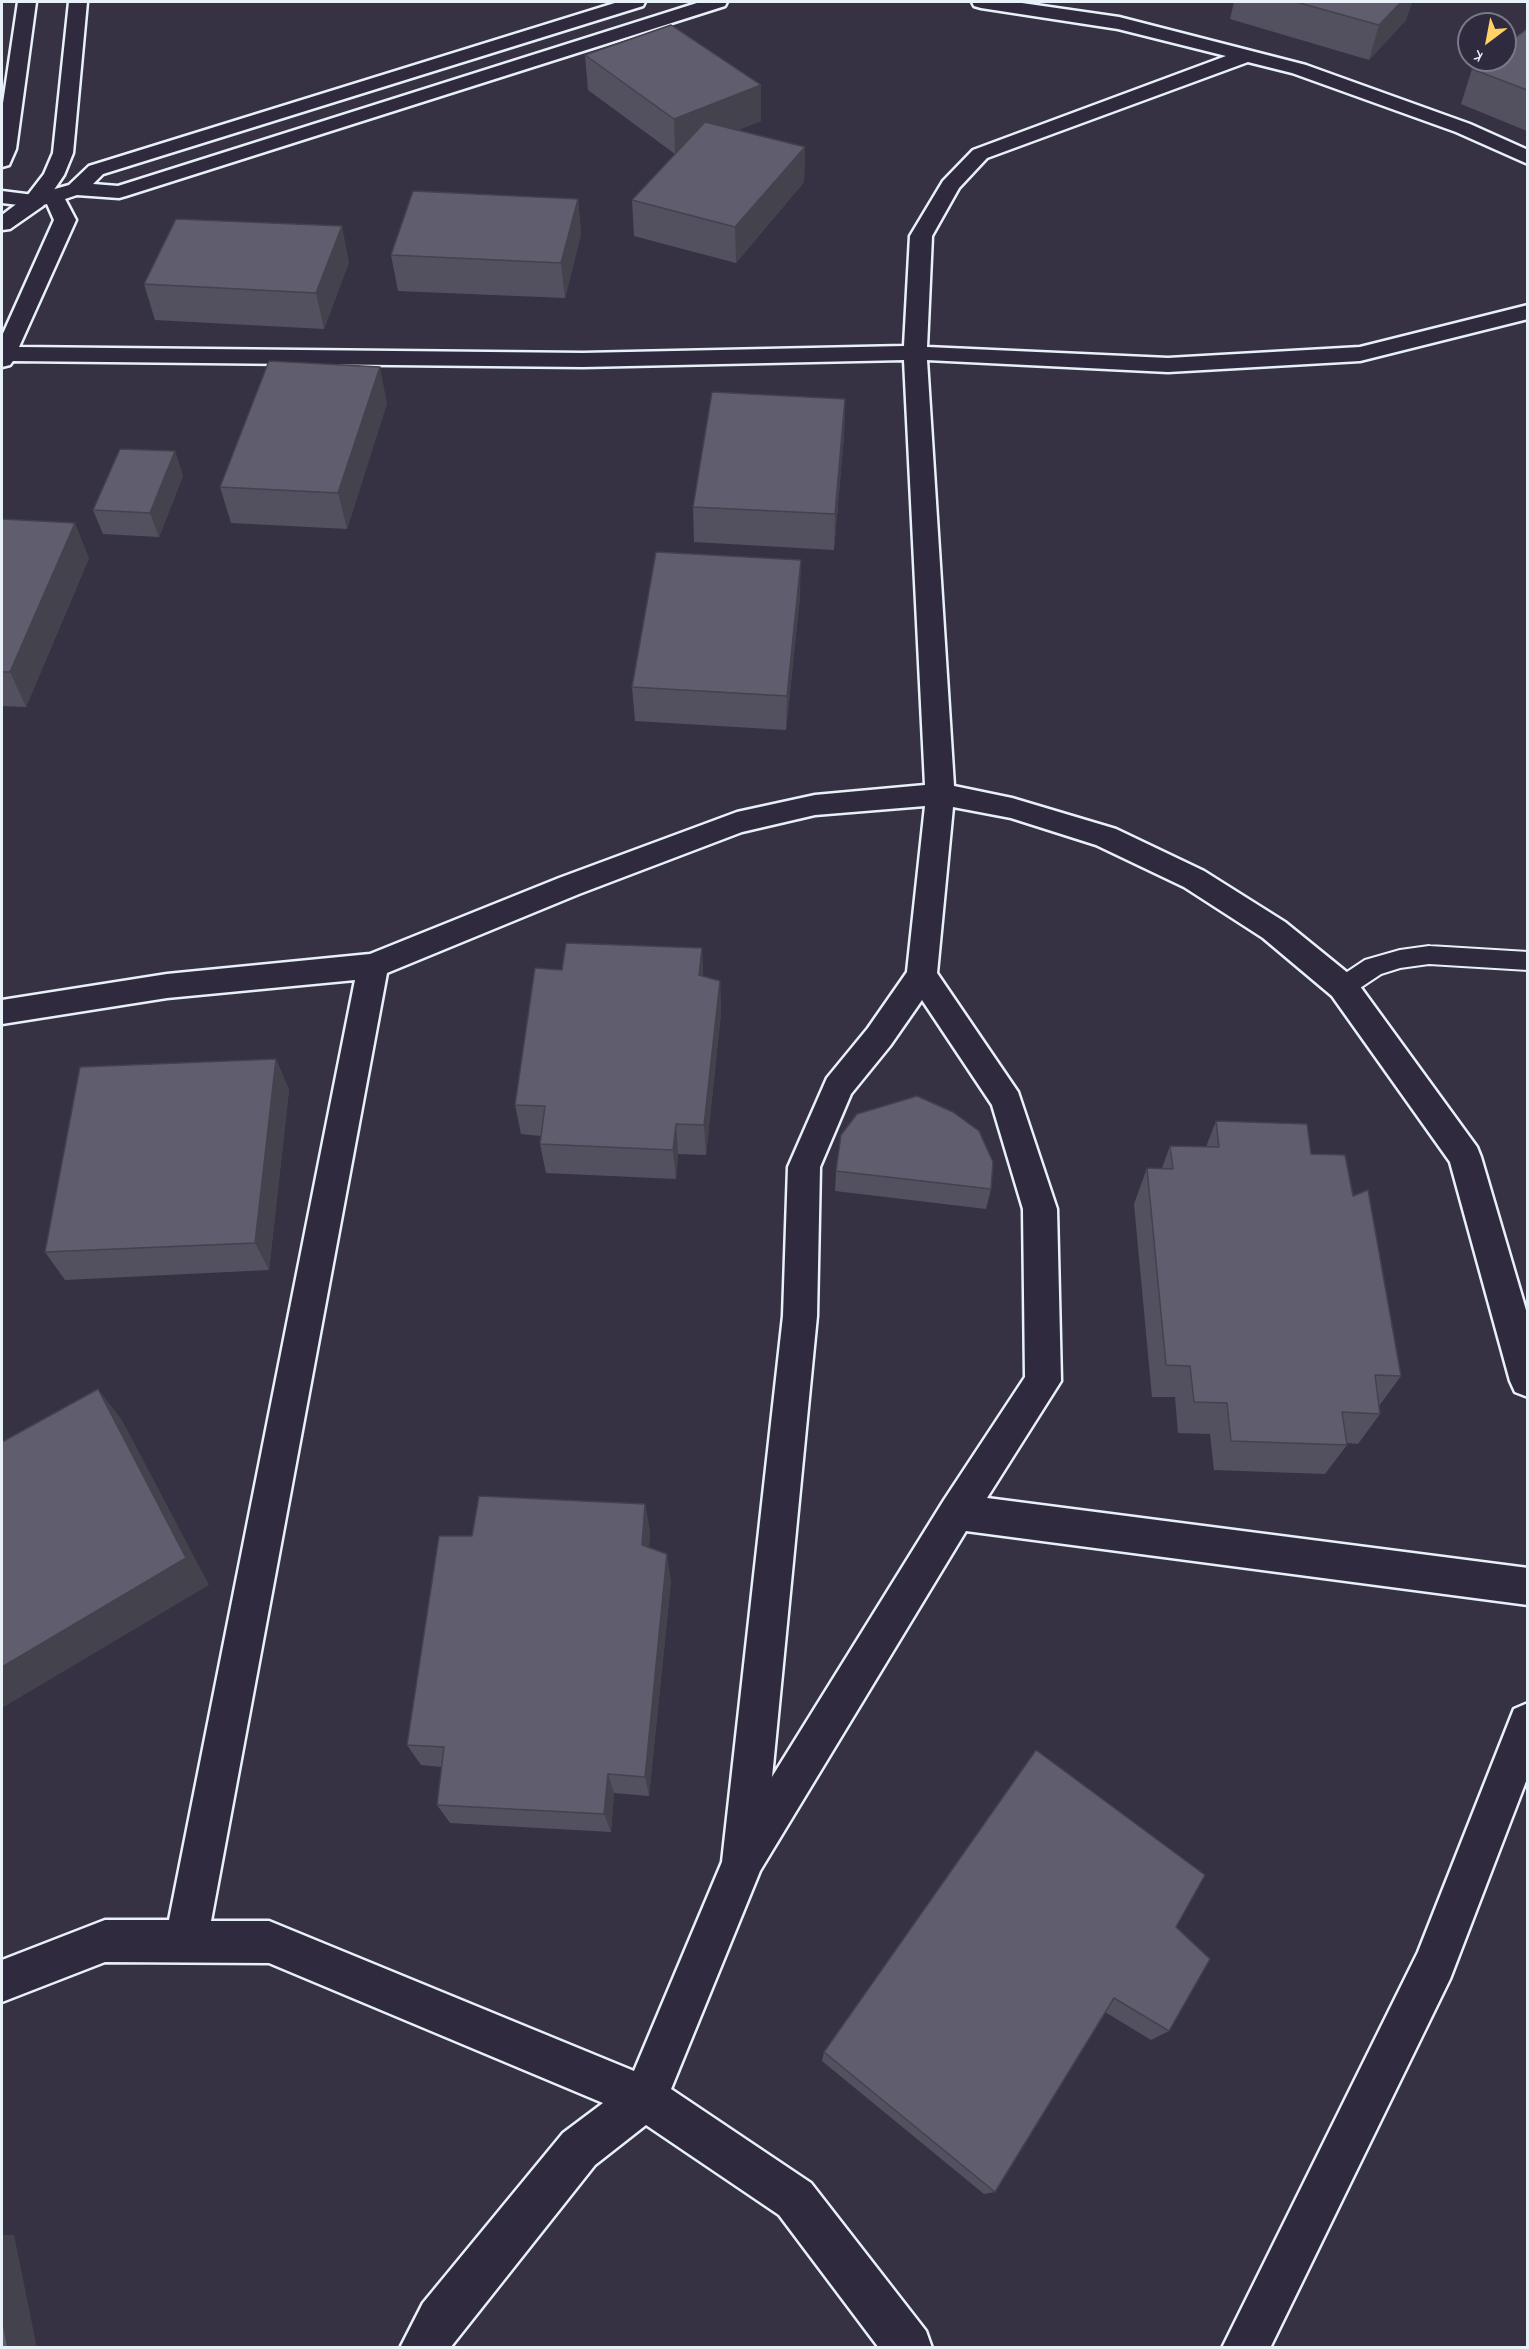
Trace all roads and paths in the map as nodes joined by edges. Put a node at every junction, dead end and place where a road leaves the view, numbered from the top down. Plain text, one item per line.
1 (27, 2) edge
2 (78, 2) edge
3 (636, 2) edge
4 (718, 2) edge
5 (981, 2) edge
6 (1245, 56) junction
7 (1527, 158) edge
8 (2, 161) edge
9 (76, 189) junction
10 (2, 197) edge
11 (44, 198) junction
12 (2, 224) edge
13 (1527, 312) edge
14 (915, 353) junction
15 (3, 357) edge
16 (940, 794) junction
17 (1527, 961) edge
18 (373, 966) junction
19 (922, 975) junction
20 (1343, 987) junction
21 (2, 1012) edge
22 (1527, 1381) edge
23 (957, 1512) junction
24 (1527, 1587) edge
25 (1527, 1723) edge
26 (743, 1862) junction
27 (186, 1941) junction
28 (2, 1981) edge
29 (645, 2098) junction
30 (423, 2348) edge
31 (909, 2348) edge
32 (1245, 2348) edge

1 - 8 street
2 - 11 street
3 - 9 street
4 - 9 street
5 - 6 street
6 - 7 street
6 - 14 street
9 - 11 street
10 - 11 street
11 - 12 street
11 - 15 street
13 - 14 street
14 - 15 street
14 - 16 street
16 - 18 street
16 - 19 street
16 - 20 street
17 - 20 lane
18 - 21 street
18 - 27 street
19 - 23 street
19 - 26 street
20 - 22 street
23 - 24 street
23 - 26 street
25 - 32 street
26 - 29 street
27 - 28 street
27 - 29 street
29 - 30 street
29 - 31 street

